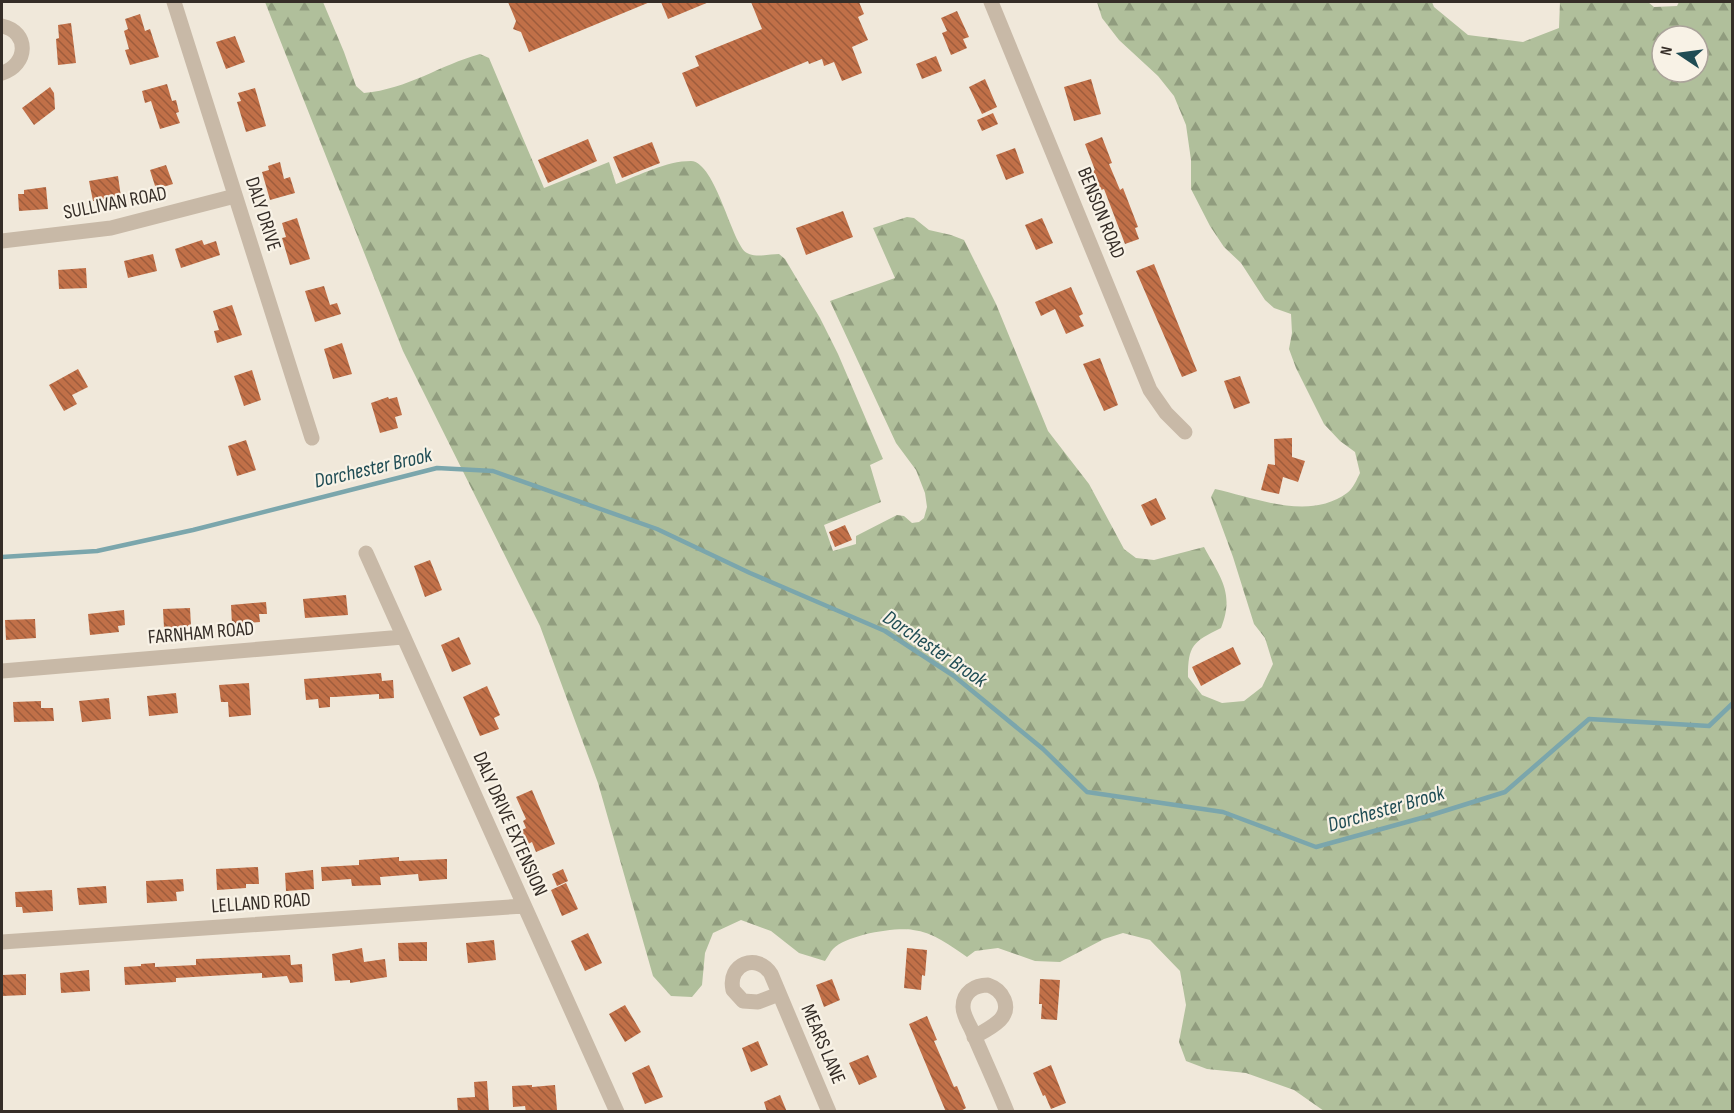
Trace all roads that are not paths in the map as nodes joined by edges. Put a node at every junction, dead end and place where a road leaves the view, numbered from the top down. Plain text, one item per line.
1 (174, 2) edge
2 (991, 2) edge
3 (2, 26) edge
4 (2, 73) edge
5 (235, 196) junction
6 (2, 241) edge
7 (1185, 432) dead end
8 (312, 438) dead end
9 (366, 553) dead end
10 (403, 637) junction
11 (2, 671) edge
12 (524, 906) junction
13 (2, 942) edge
14 (779, 994) dead end
15 (974, 1037) dead end
16 (617, 1112) edge
17 (829, 1112) edge
18 (1007, 1112) edge

1 - 5 street, DALY DRIVE
2 - 7 street, BENSON ROAD
3 - 4 street
5 - 6 street, SULLIVAN ROAD
5 - 8 street, DALY DRIVE
9 - 10 street, DALY DRIVE EXTENSION
10 - 11 street, FARNHAM ROAD
10 - 12 street, DALY DRIVE EXTENSION
12 - 13 street, LELLAND ROAD
12 - 16 street, DALY DRIVE EXTENSION
14 - 17 street, MEARS LANE
15 - 18 street

